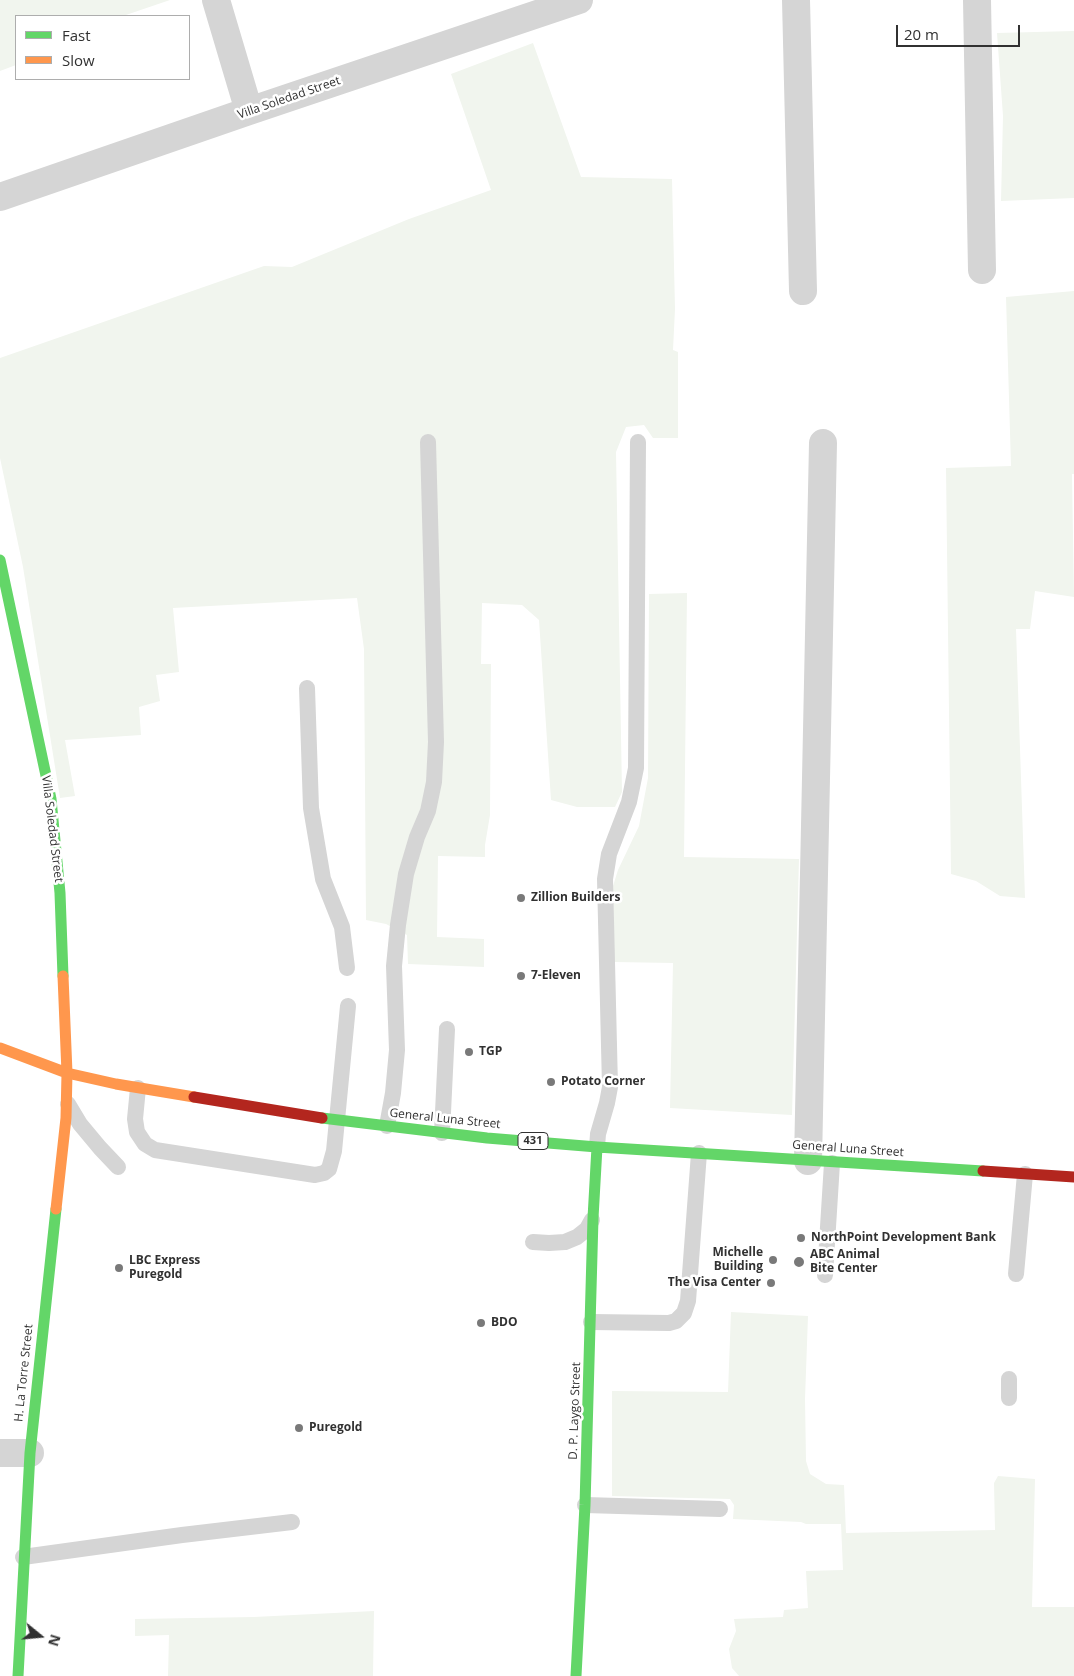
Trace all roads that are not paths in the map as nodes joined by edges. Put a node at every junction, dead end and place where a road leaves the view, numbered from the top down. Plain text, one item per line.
1 (216, 0) edge
2 (579, 0) edge
3 (796, 0) edge
4 (977, 0) edge
5 (249, 111) junction
6 (0, 197) edge
7 (982, 270) dead end
8 (803, 291) dead end
9 (428, 442) dead end
10 (638, 442) dead end
11 (824, 443) dead end
12 (0, 560) edge
13 (306, 688) dead end
14 (346, 968) dead end
15 (348, 1006) dead end
16 (448, 1030) dead end
17 (0, 1048) edge
18 (68, 1073) junction
19 (138, 1088) junction
20 (67, 1102) junction
21 (337, 1120) junction
22 (387, 1126) junction
23 (442, 1133) junction
24 (597, 1147) junction
25 (699, 1153) junction
26 (820, 1162) junction
27 (118, 1167) dead end
28 (1025, 1174) junction
29 (1074, 1177) edge
30 (593, 1218) junction
31 (533, 1242) dead end
32 (1016, 1274) dead end
33 (825, 1275) dead end
34 (591, 1322) junction
35 (1009, 1379) dead end
36 (1009, 1398) dead end
37 (0, 1453) edge
38 (30, 1453) junction
39 (585, 1505) junction
40 (720, 1509) dead end
41 (292, 1522) dead end
42 (24, 1557) junction
43 (18, 1676) edge
44 (576, 1676) edge

1 - 5 street
2 - 5 street, Villa Soledad Street
3 - 8 street
4 - 7 street
5 - 6 street, Villa Soledad Street
9 - 22 lane
10 - 24 lane
11 - 26 street
12 - 18 main road, Villa Soledad Street
13 - 14 lane
15 - 21 lane
16 - 23 lane
17 - 18 main road, General Luna Street / 431
18 - 19 main road, General Luna Street / 431
18 - 20 main road, H. La Torre Street
19 - 21 main road, General Luna Street / 431
19 - 21 lane
20 - 27 lane
20 - 38 main road, H. La Torre Street
21 - 22 main road, General Luna Street / 431
22 - 23 main road, General Luna Street / 431
23 - 24 main road, General Luna Street / 431
24 - 25 main road, General Luna Street / 431
24 - 30 main road, D. P. Laygo Street
25 - 26 main road, General Luna Street / 431
25 - 34 lane
26 - 28 main road, General Luna Street / 431
26 - 33 lane
28 - 29 main road, General Luna Street / 431
28 - 32 lane
30 - 31 lane
30 - 34 main road, D. P. Laygo Street
34 - 39 main road, D. P. Laygo Street
35 - 36 lane
37 - 38 street
38 - 42 main road, H. La Torre Street
39 - 40 lane
39 - 44 main road, D. P. Laygo Street
41 - 42 lane
42 - 43 main road, H. La Torre Street

